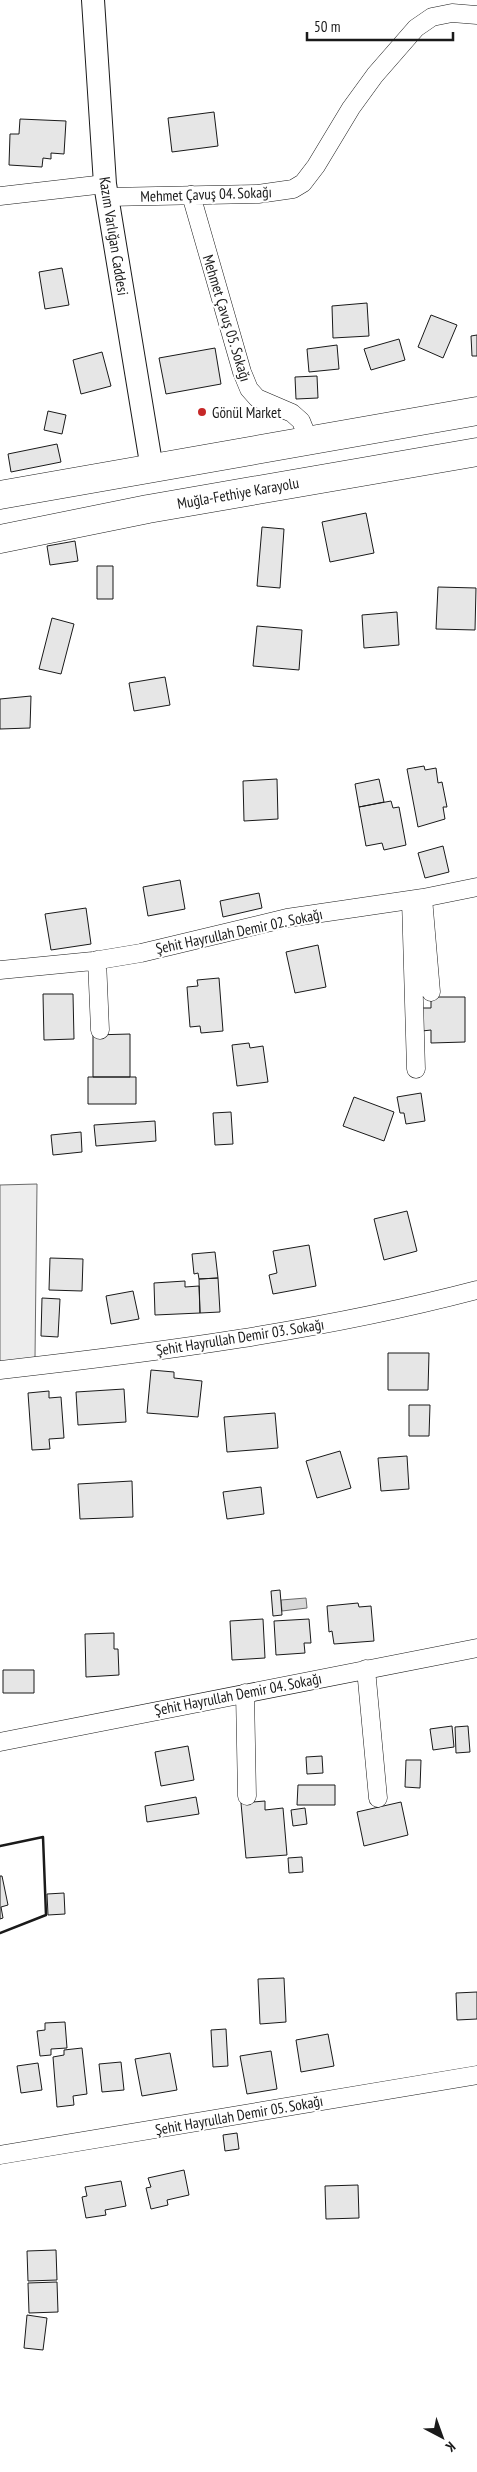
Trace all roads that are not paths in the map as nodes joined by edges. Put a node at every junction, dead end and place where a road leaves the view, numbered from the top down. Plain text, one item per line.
1 (92, 0) edge
2 (477, 15) edge
3 (106, 191) junction
4 (191, 195) junction
5 (0, 196) edge
6 (477, 411) edge
7 (308, 441) junction
8 (477, 452) edge
9 (152, 469) junction
10 (0, 495) edge
11 (0, 539) edge
12 (477, 887) edge
13 (417, 899) junction
14 (97, 960) junction
15 (0, 970) edge
16 (431, 992) dead end
17 (100, 1030) dead end
18 (416, 1069) dead end
19 (477, 1290) edge
20 (0, 1370) edge
21 (477, 1648) edge
22 (366, 1669) junction
23 (245, 1693) junction
24 (0, 1742) edge
25 (247, 1796) dead end
26 (378, 1798) dead end
27 (477, 2075) edge
28 (0, 2155) edge

1 - 3 street, Kazım Varlığan Caddesi
2 - 4 street, Mehmet Çavuş 04. Sokağı
3 - 4 street, Mehmet Çavuş 04. Sokağı
3 - 5 street, Mehmet Çavuş 04. Sokağı
3 - 9 street, Kazım Varlığan Caddesi
4 - 7 street, Mehmet Çavuş 05. Sokağı
6 - 7 highway
7 - 9 highway
8 - 11 highway, Muğla-Fethiye Karayolu
9 - 10 highway
12 - 13 street, Şehit Hayrullah Demir 02. Sokağı
13 - 14 street, Şehit Hayrullah Demir 02. Sokağı
13 - 16 street
13 - 18 street
14 - 15 street, Şehit Hayrullah Demir 02. Sokağı
14 - 17 street
19 - 20 street, Şehit Hayrullah Demir 03. Sokağı
21 - 22 street, Şehit Hayrullah Demir 04. Sokağı
22 - 23 street, Şehit Hayrullah Demir 04. Sokağı
22 - 26 street
23 - 24 street, Şehit Hayrullah Demir 04. Sokağı
23 - 25 street
27 - 28 street, Şehit Hayrullah Demir 05. Sokağı

